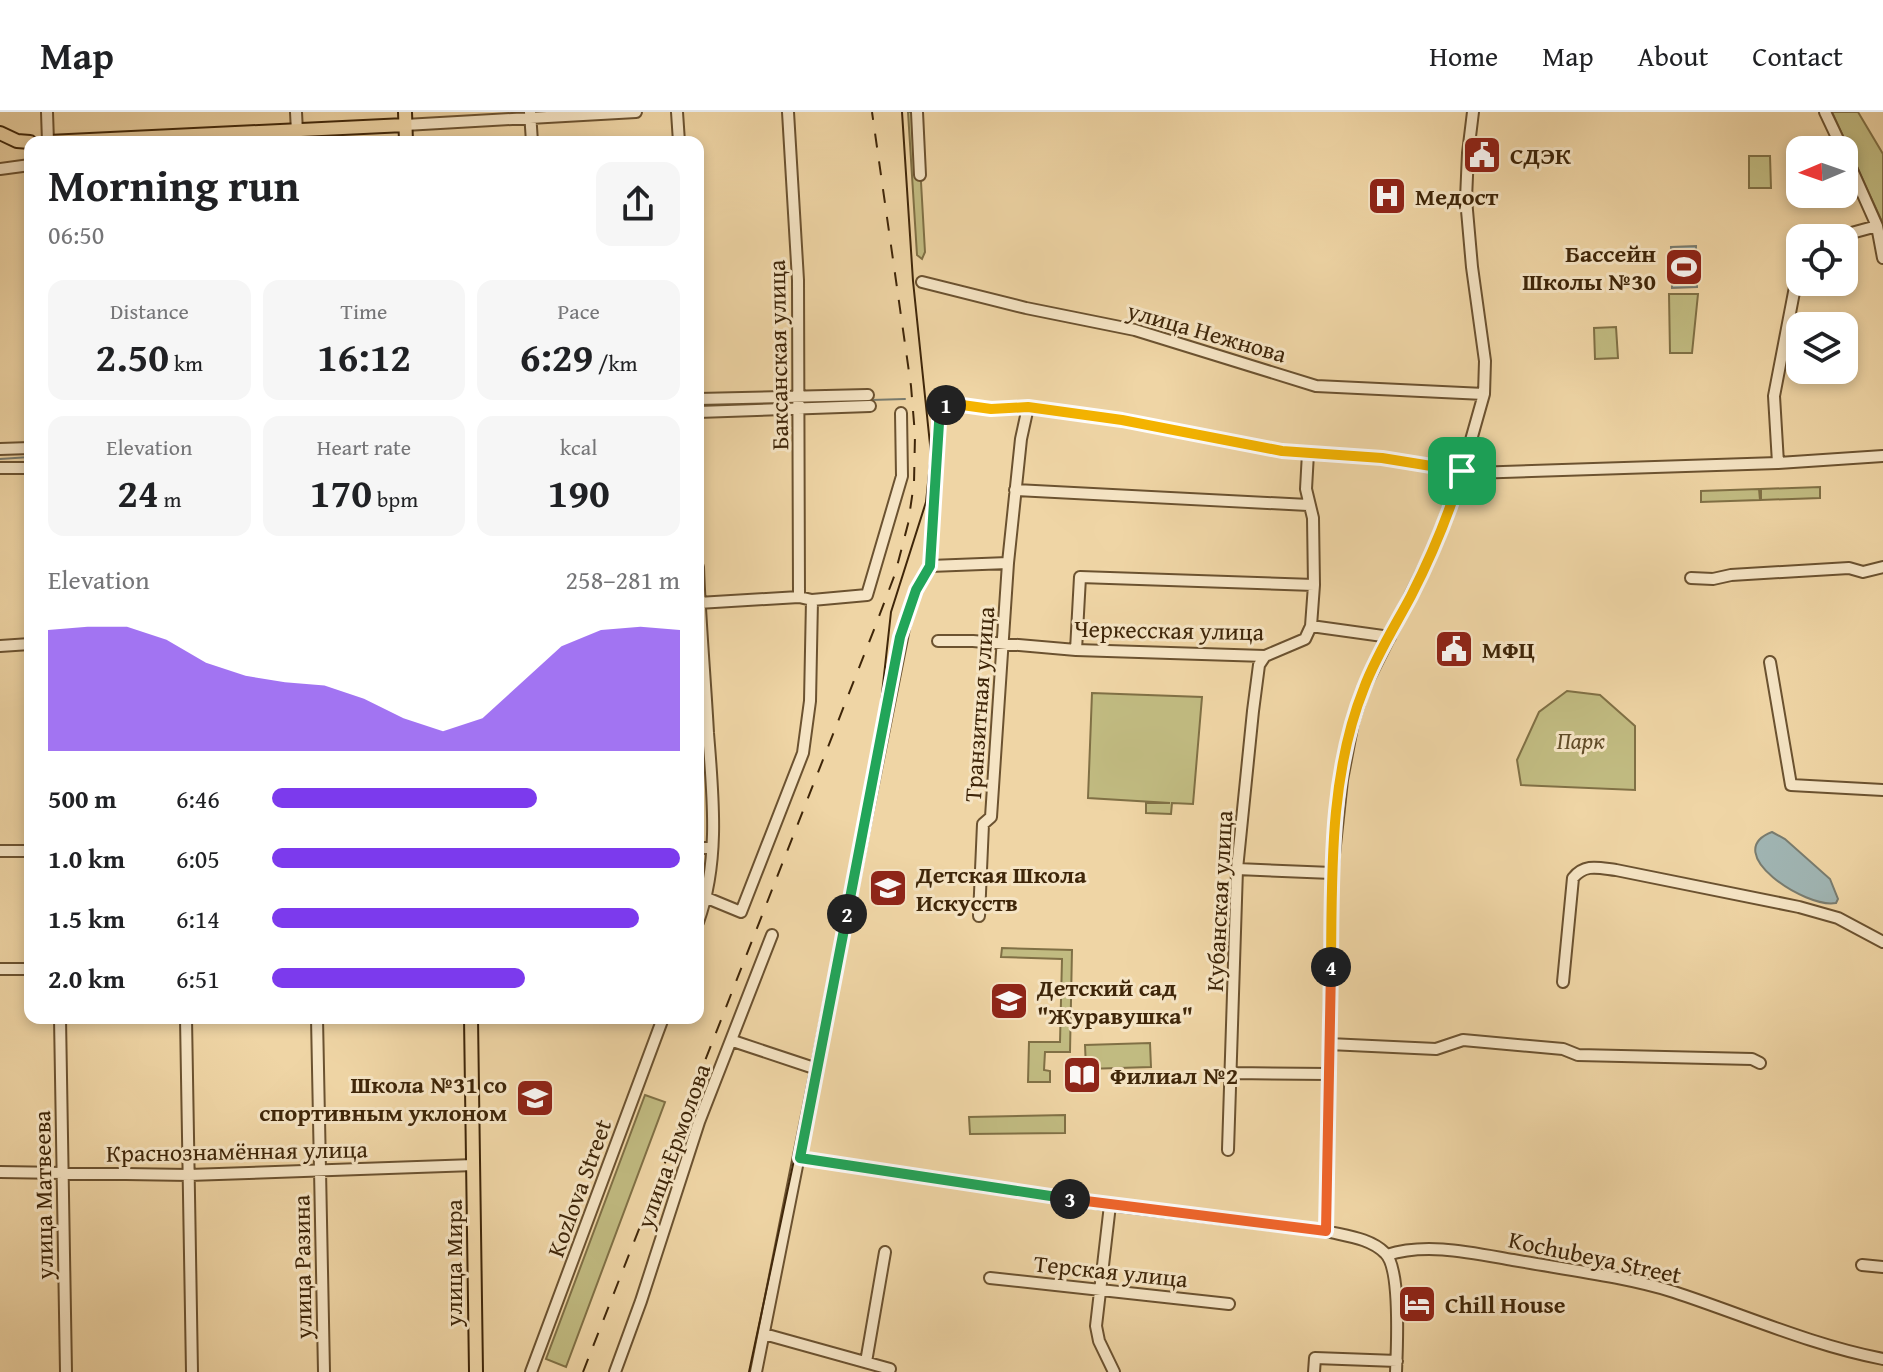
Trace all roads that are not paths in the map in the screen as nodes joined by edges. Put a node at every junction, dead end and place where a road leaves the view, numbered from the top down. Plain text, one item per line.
1 (47, 112) edge
2 (296, 112) edge
3 (636, 112) edge
4 (677, 112) edge
5 (788, 112) edge
6 (917, 112) edge
7 (1473, 112) edge
8 (1825, 112) edge
9 (530, 114) edge
10 (405, 119) edge
11 (0, 133) edge
12 (293, 135) edge
13 (48, 136) edge
14 (269, 136) edge
15 (532, 136) edge
16 (679, 136) edge
17 (1837, 136) edge
18 (24, 142) edge
19 (24, 166) edge
20 (0, 169) edge
21 (920, 175) dead end
22 (1858, 183) edge
23 (1877, 226) junction
24 (1858, 231) edge
25 (1883, 258) edge
26 (922, 282) dead end
27 (1793, 296) edge
28 (1484, 394) junction
29 (704, 399) edge
30 (869, 401) dead end
31 (800, 402) junction
32 (1028, 407) junction
33 (704, 411) edge
34 (901, 413) dead end
35 (24, 448) edge
36 (0, 449) edge
37 (1308, 453) junction
38 (1883, 456) edge
39 (1778, 463) junction
40 (0, 468) edge
41 (24, 468) edge
42 (1462, 471) junction
43 (1015, 490) junction
44 (1308, 505) junction
45 (1008, 563) junction
46 (930, 566) junction
47 (1883, 567) edge
48 (1691, 578) dead end
49 (1314, 585) junction
50 (799, 597) junction
51 (812, 600) junction
52 (704, 603) edge
53 (1311, 626) junction
54 (1390, 637) junction
55 (938, 641) dead end
56 (24, 644) edge
57 (1002, 644) junction
58 (0, 646) edge
59 (1076, 650) junction
60 (1265, 656) junction
61 (1770, 662) dead end
62 (704, 673) edge
63 (1883, 790) edge
64 (704, 848) edge
65 (712, 848) junction
66 (0, 851) edge
67 (24, 851) edge
68 (1237, 869) junction
69 (1332, 873) junction
70 (707, 898) junction
71 (704, 906) edge
72 (979, 916) dead end
73 (772, 935) dead end
74 (1883, 942) edge
75 (0, 969) edge
76 (24, 969) edge
77 (1563, 982) dead end
78 (60, 1024) edge
79 (186, 1024) edge
80 (317, 1024) edge
81 (471, 1024) edge
82 (661, 1024) edge
83 (733, 1041) junction
84 (1329, 1044) junction
85 (1760, 1063) dead end
86 (817, 1069) junction
87 (1232, 1073) junction
88 (1329, 1074) junction
89 (1228, 1150) dead end
90 (800, 1158) junction
91 (474, 1165) junction
92 (319, 1169) junction
93 (0, 1172) edge
94 (63, 1174) junction
95 (189, 1175) junction
96 (1110, 1205) junction
97 (1326, 1231) junction
98 (885, 1252) dead end
99 (1387, 1255) junction
100 (1862, 1265) dead end
101 (1883, 1267) edge
102 (990, 1278) dead end
103 (1100, 1290) junction
104 (1229, 1304) dead end
105 (764, 1334) junction
106 (475, 1340) junction
107 (1883, 1359) edge
108 (866, 1362) junction
109 (1396, 1366) edge
110 (890, 1369) dead end
111 (66, 1372) edge
112 (192, 1372) edge
113 (324, 1372) edge
114 (476, 1372) edge
115 (489, 1372) edge
116 (531, 1372) edge
117 (615, 1372) edge
118 (756, 1372) edge
119 (1114, 1372) edge
120 (1314, 1372) edge

1 - 13 street
2 - 12 street
3 - 9 street
4 - 16 street
5 - 31 street, Баксанская улица
6 - 21 street
7 - 28 street
8 - 17 street
9 - 10 street
9 - 15 street
10 - 12 main road
11 - 18 main road
12 - 14 main road
19 - 20 street
22 - 23 street
23 - 24 street
23 - 25 street
26 - 28 street, улица Нежнова
27 - 39 street
28 - 42 street
29 - 31 street
30 - 31 street
31 - 33 street
31 - 50 street, Баксанская улица
32 - 37 street
32 - 43 street, Транзитная улица
32 - 46 street
34 - 51 street
35 - 36 street
37 - 42 street
37 - 44 street
38 - 39 street
39 - 42 street
40 - 41 street
42 - 54 street
43 - 44 street
43 - 45 street, Транзитная улица
44 - 49 street
45 - 46 street
45 - 57 street, Транзитная улица
46 - 86 street
47 - 48 street
49 - 53 street
49 - 59 street
50 - 51 street
50 - 52 street
51 - 70 street
53 - 54 street
53 - 60 street, Черкесская улица
54 - 69 street
55 - 57 street, Черкесская улица
56 - 58 street
57 - 59 street, Черкесская улица
57 - 72 street, Транзитная улица
59 - 60 street, Черкесская улица
60 - 68 street, Кубанская улица
61 - 63 street
62 - 65 street
64 - 65 street
65 - 70 street
66 - 67 street
68 - 69 street
68 - 87 street, Кубанская улица
69 - 84 street
70 - 71 street
73 - 83 street, улица Ермолова
74 - 77 street
75 - 76 street
78 - 94 street, улица Матвеева
79 - 95 street
80 - 92 street, улица Разина
81 - 91 main road, улица Мира
82 - 116 street, Kozlova Street
83 - 86 street
83 - 117 street, улица Ермолова
84 - 85 street
84 - 88 street
86 - 90 street
87 - 88 street
87 - 89 street, Кубанская улица
88 - 97 street
90 - 96 street
90 - 105 street
91 - 92 street, Краснознамённая улица
91 - 106 main road, улица Мира
92 - 95 street, Краснознамённая улица
92 - 113 street, улица Разина
93 - 94 street, Краснознамённая улица
94 - 95 street, Краснознамённая улица
94 - 111 street, улица Матвеева
95 - 112 street
96 - 97 street
96 - 103 street
97 - 99 street
98 - 108 street
99 - 107 street, Kochubeya Street
99 - 109 street
100 - 101 street
102 - 103 street, Терская улица
103 - 104 street, Терская улица
103 - 119 street
105 - 108 street
105 - 118 street
106 - 114 main road, улица Мира
106 - 115 main road, улица Мира
108 - 110 street
109 - 120 street

